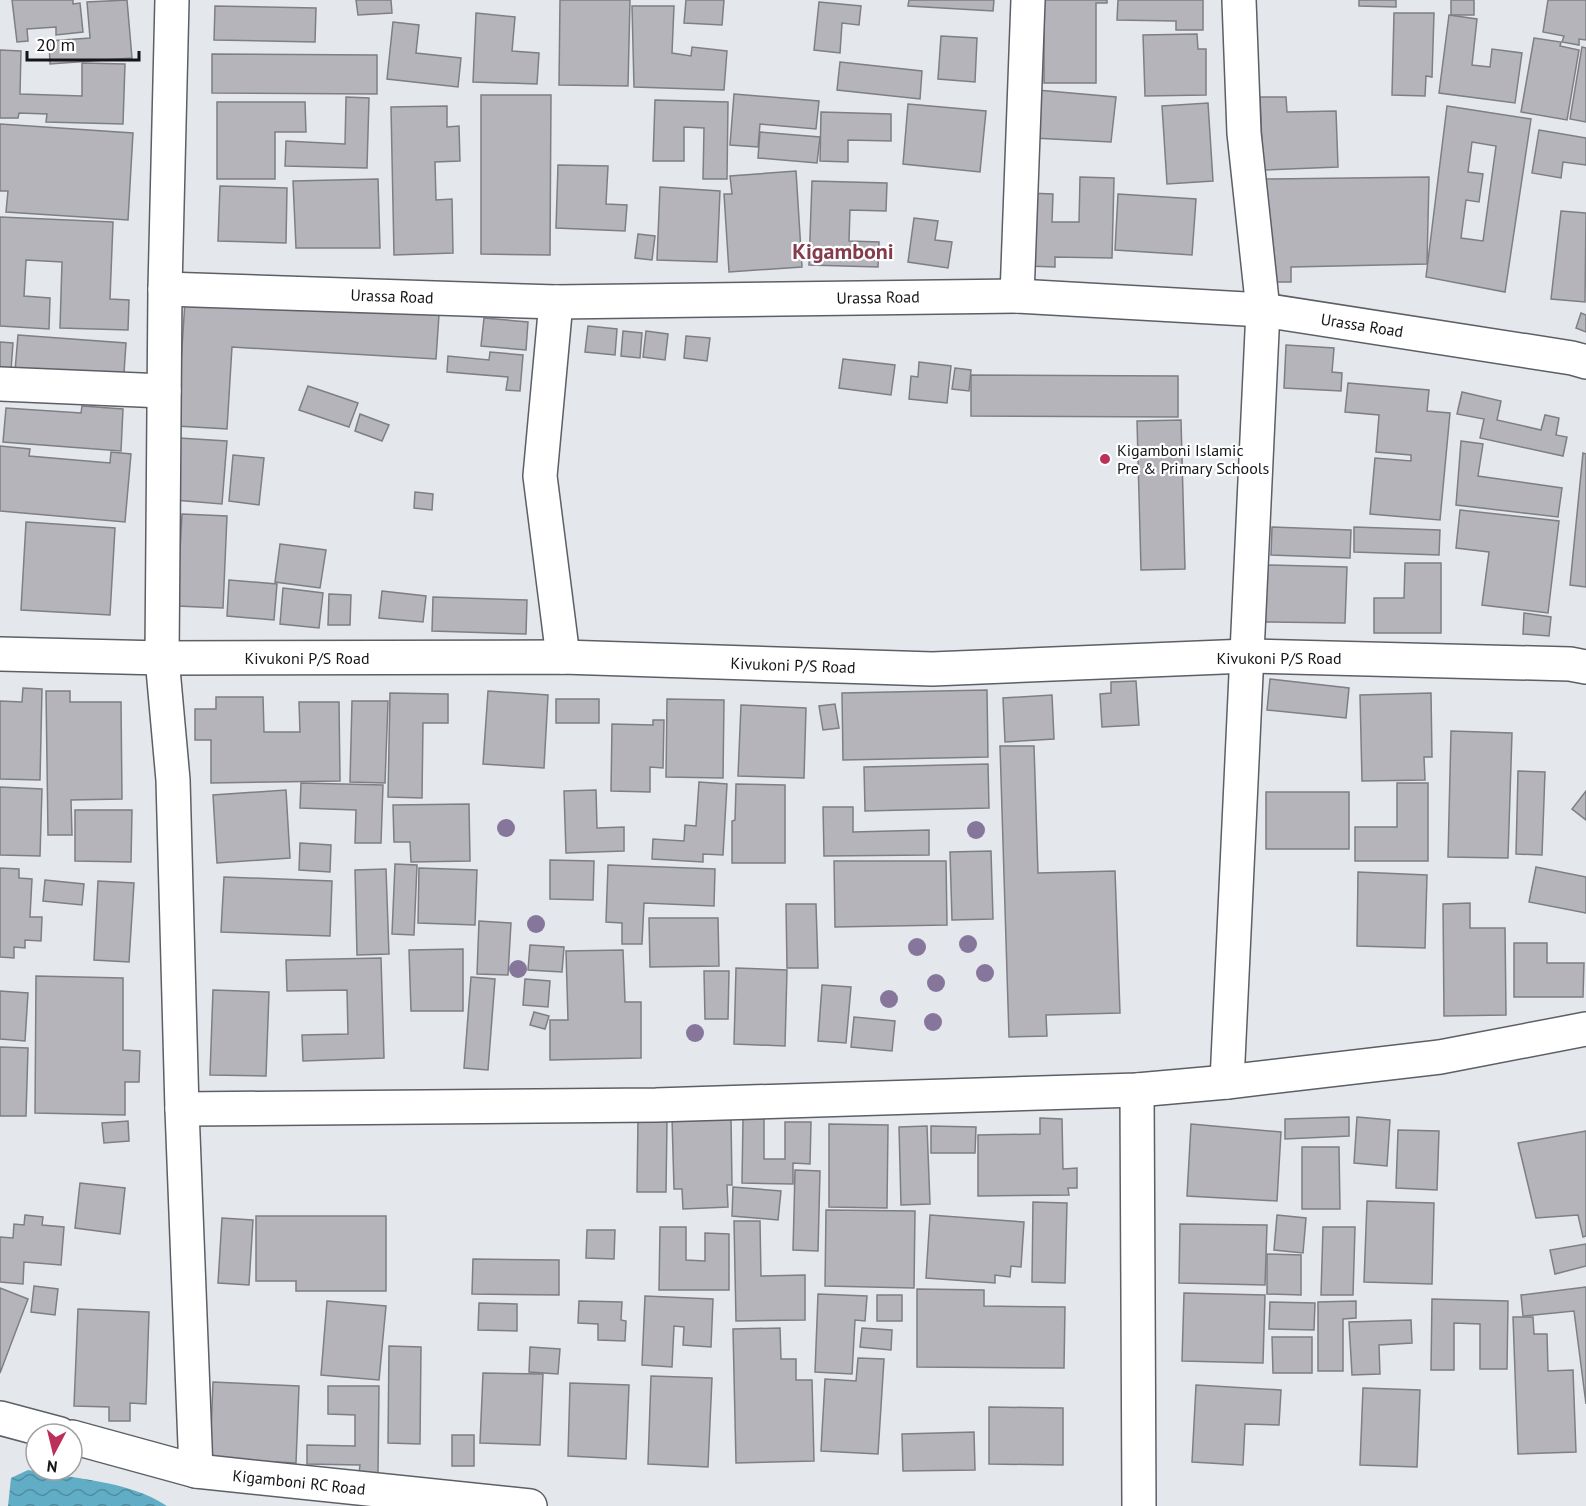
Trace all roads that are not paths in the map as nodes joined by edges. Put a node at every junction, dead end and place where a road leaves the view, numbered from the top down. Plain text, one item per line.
1 (172, 0) edge
2 (1028, 0) edge
3 (1239, 0) edge
4 (165, 289) junction
5 (1017, 296) junction
6 (556, 302) junction
7 (1263, 310) junction
8 (1586, 362) edge
9 (0, 384) edge
10 (164, 391) junction
11 (0, 654) edge
12 (563, 657) junction
13 (1247, 657) junction
14 (162, 658) junction
15 (1586, 667) edge
16 (1586, 1029) edge
17 (1227, 1082) junction
18 (1137, 1090) junction
19 (182, 1109) junction
20 (0, 1418) edge
21 (24, 1424) edge
22 (84, 1440) edge
23 (196, 1471) junction
24 (530, 1506) edge
25 (1138, 1506) edge

1 - 4 street
2 - 5 street
3 - 7 street
4 - 6 street, Urassa Road
4 - 10 street
5 - 6 street, Urassa Road
5 - 7 street, Urassa Road
6 - 12 street
7 - 8 street, Urassa Road
7 - 13 street
9 - 10 street
10 - 14 street
11 - 14 street, Kivukoni P/S Road
12 - 13 street, Kivukoni P/S Road
12 - 14 street, Kivukoni P/S Road
13 - 15 street, Kivukoni P/S Road
13 - 17 street
14 - 19 street
16 - 17 street
17 - 18 street
18 - 19 street
18 - 25 street
19 - 23 street
20 - 21 street
22 - 23 street, Kigamboni RC Road
23 - 24 street, Kigamboni RC Road

